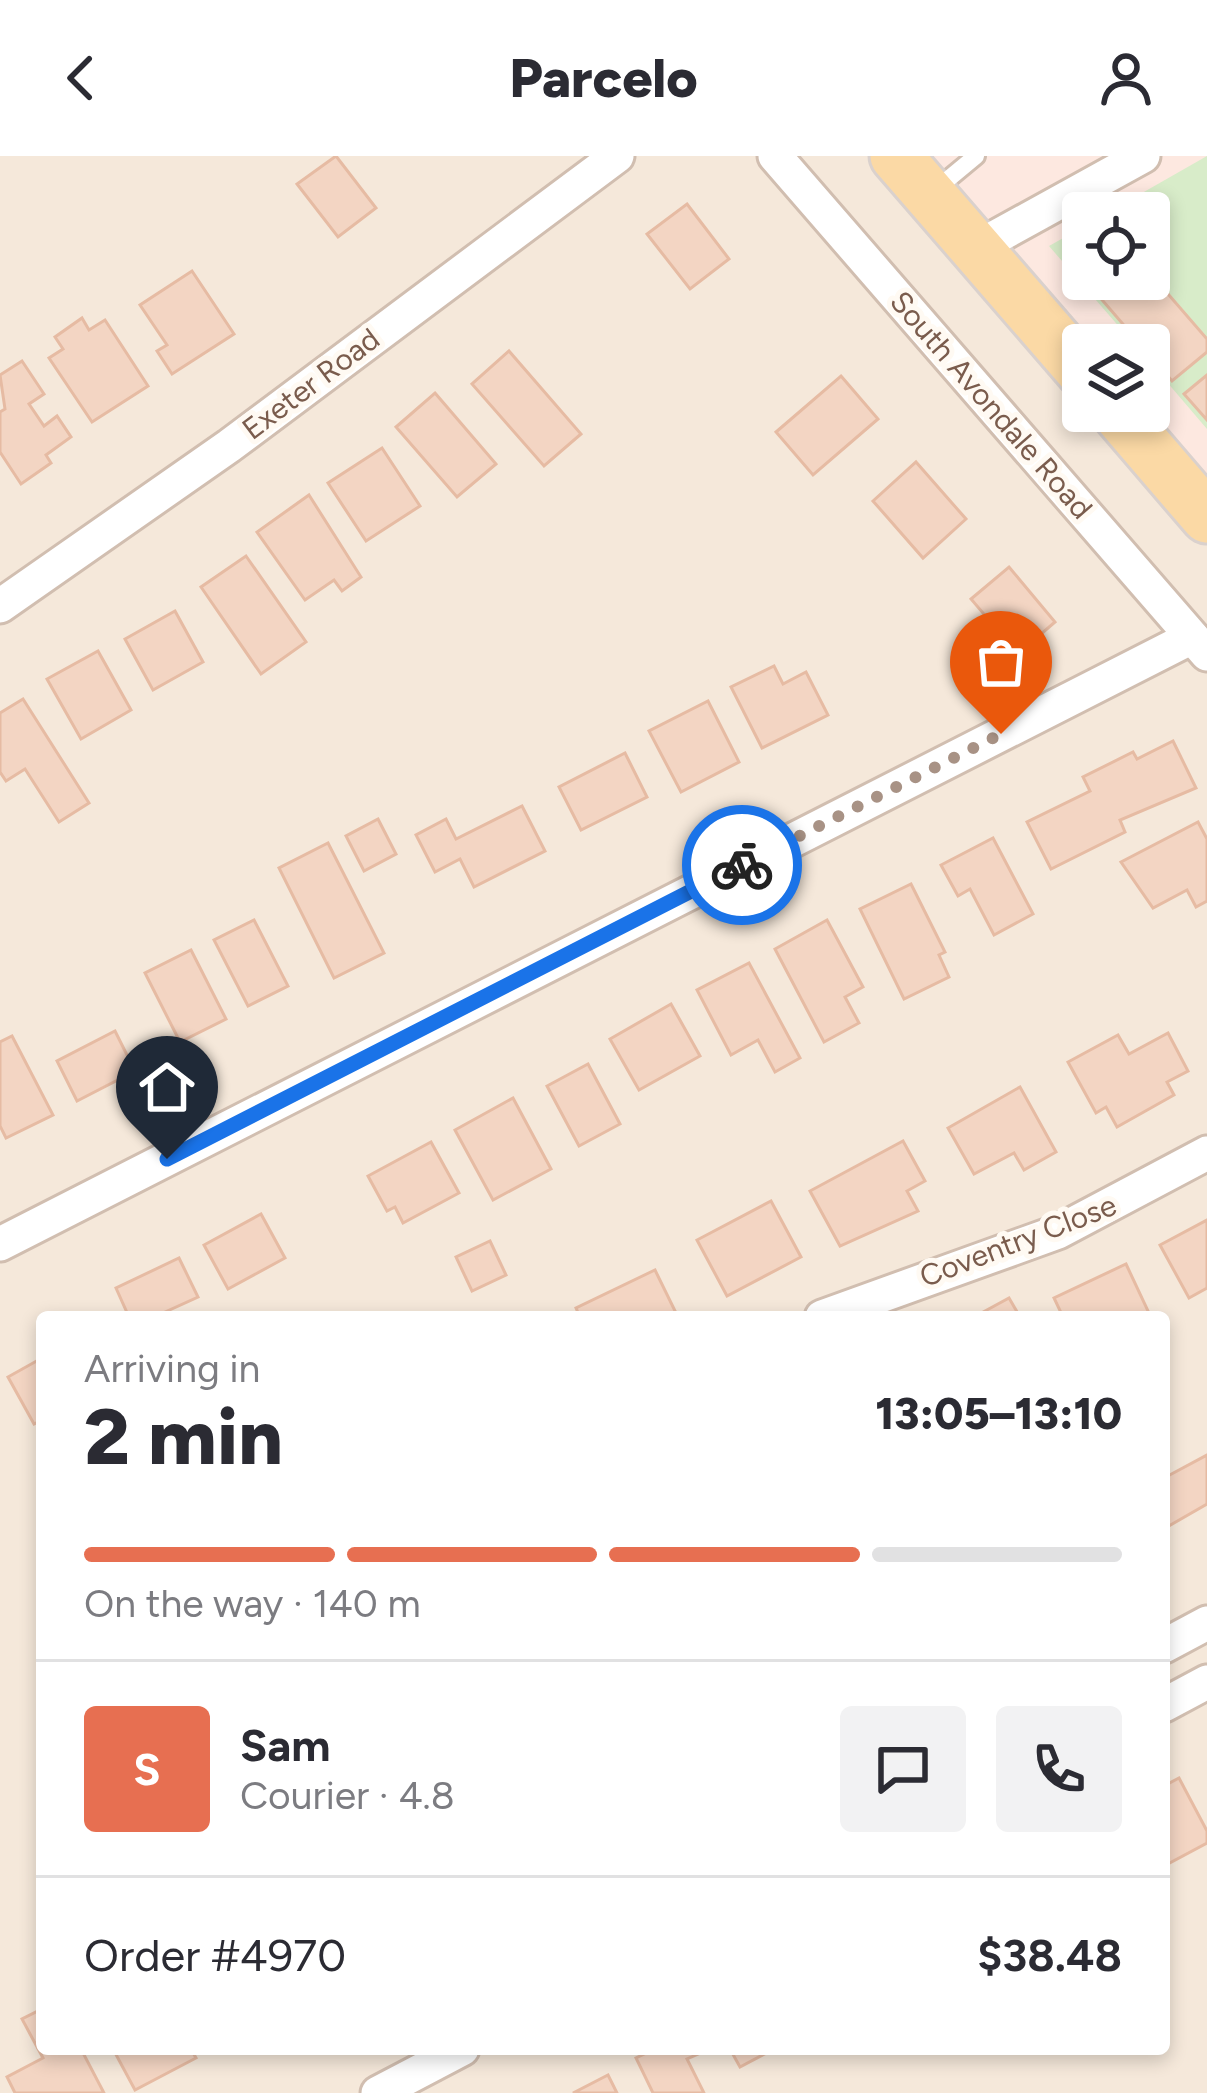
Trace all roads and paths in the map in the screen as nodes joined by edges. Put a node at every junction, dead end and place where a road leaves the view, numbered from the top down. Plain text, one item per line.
1 (617, 156) edge
2 (775, 156) edge
3 (896, 156) edge
4 (976, 156) edge
5 (1143, 156) edge
6 (930, 194) junction
7 (976, 248) junction
8 (1062, 348) edge
9 (1134, 432) edge
10 (1207, 517) edge
11 (0, 606) edge
12 (1199, 645) edge
13 (1207, 1153) edge
14 (0, 1244) edge
15 (839, 1311) edge
16 (1207, 1623) edge
17 (1170, 1643) edge
18 (1207, 1682) edge
19 (1170, 1702) edge
20 (451, 2055) edge
21 (378, 2093) edge

1 - 11 street, Exeter Road
2 - 12 street, South Avondale Road
3 - 6 main road
4 - 6 lane
5 - 7 street
6 - 7 main road
7 - 8 main road
9 - 10 main road
12 - 14 street
13 - 15 street, Coventry Close
16 - 17 street
18 - 19 street
20 - 21 street

